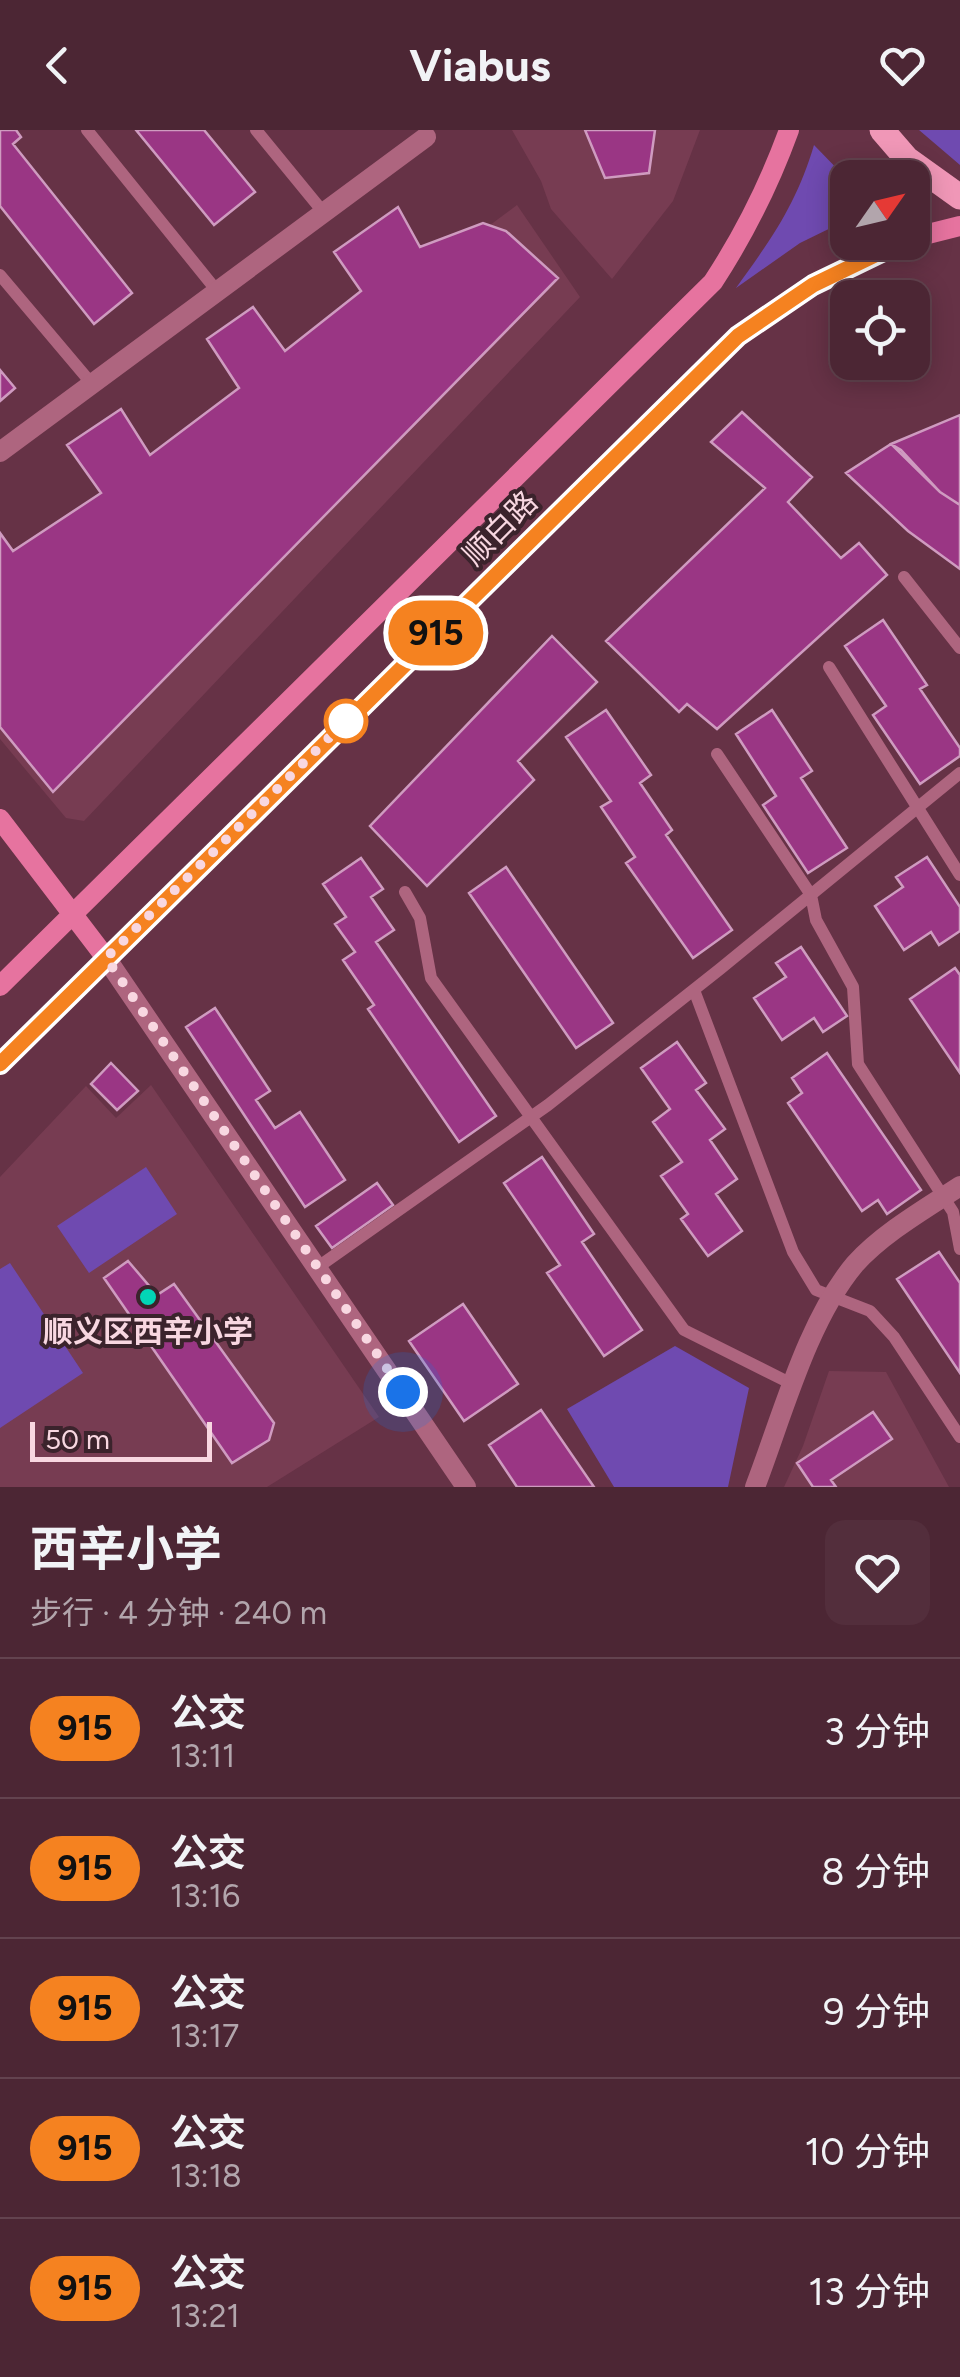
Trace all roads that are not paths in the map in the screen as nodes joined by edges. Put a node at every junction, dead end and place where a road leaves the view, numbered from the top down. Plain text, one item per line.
1 (86, 130) edge
2 (256, 130) edge
3 (789, 130) edge
4 (882, 130) edge
5 (426, 137) dead end
6 (960, 197) edge
7 (324, 213) junction
8 (960, 226) edge
9 (930, 234) edge
10 (865, 260) edge
11 (0, 276) edge
12 (217, 292) junction
13 (92, 384) junction
14 (0, 452) edge
15 (904, 577) dead end
16 (960, 648) edge
17 (829, 666) dead end
18 (717, 754) dead end
19 (960, 772) edge
20 (918, 808) junction
21 (0, 820) edge
22 (960, 875) edge
23 (405, 892) dead end
24 (811, 895) junction
25 (74, 912) junction
26 (106, 958) junction
27 (0, 986) edge
28 (694, 990) junction
29 (0, 1064) edge
30 (531, 1118) junction
31 (952, 1192) edge
32 (960, 1249) edge
33 (318, 1266) junction
34 (832, 1297) junction
35 (794, 1385) junction
36 (960, 1437) edge
37 (466, 1487) edge
38 (754, 1487) edge

1 - 12 lane
2 - 7 lane
3 - 25 main road, 顺白路
4 - 6 main road
5 - 7 street
7 - 12 street
8 - 9 main road
10 - 26 main road, 顺白路
11 - 13 lane
12 - 13 street
13 - 14 street
15 - 16 lane
17 - 20 lane
18 - 24 lane
19 - 20 lane
20 - 22 lane
20 - 24 lane
21 - 25 main road
23 - 30 lane
24 - 28 lane
24 - 31 lane
25 - 26 main road
25 - 27 main road, 顺白路
26 - 29 main road, 顺白路
26 - 33 street
28 - 30 lane
28 - 34 lane
30 - 33 lane
30 - 35 lane
31 - 32 lane
31 - 34 street
33 - 37 street
34 - 35 street
34 - 36 lane
35 - 38 street

